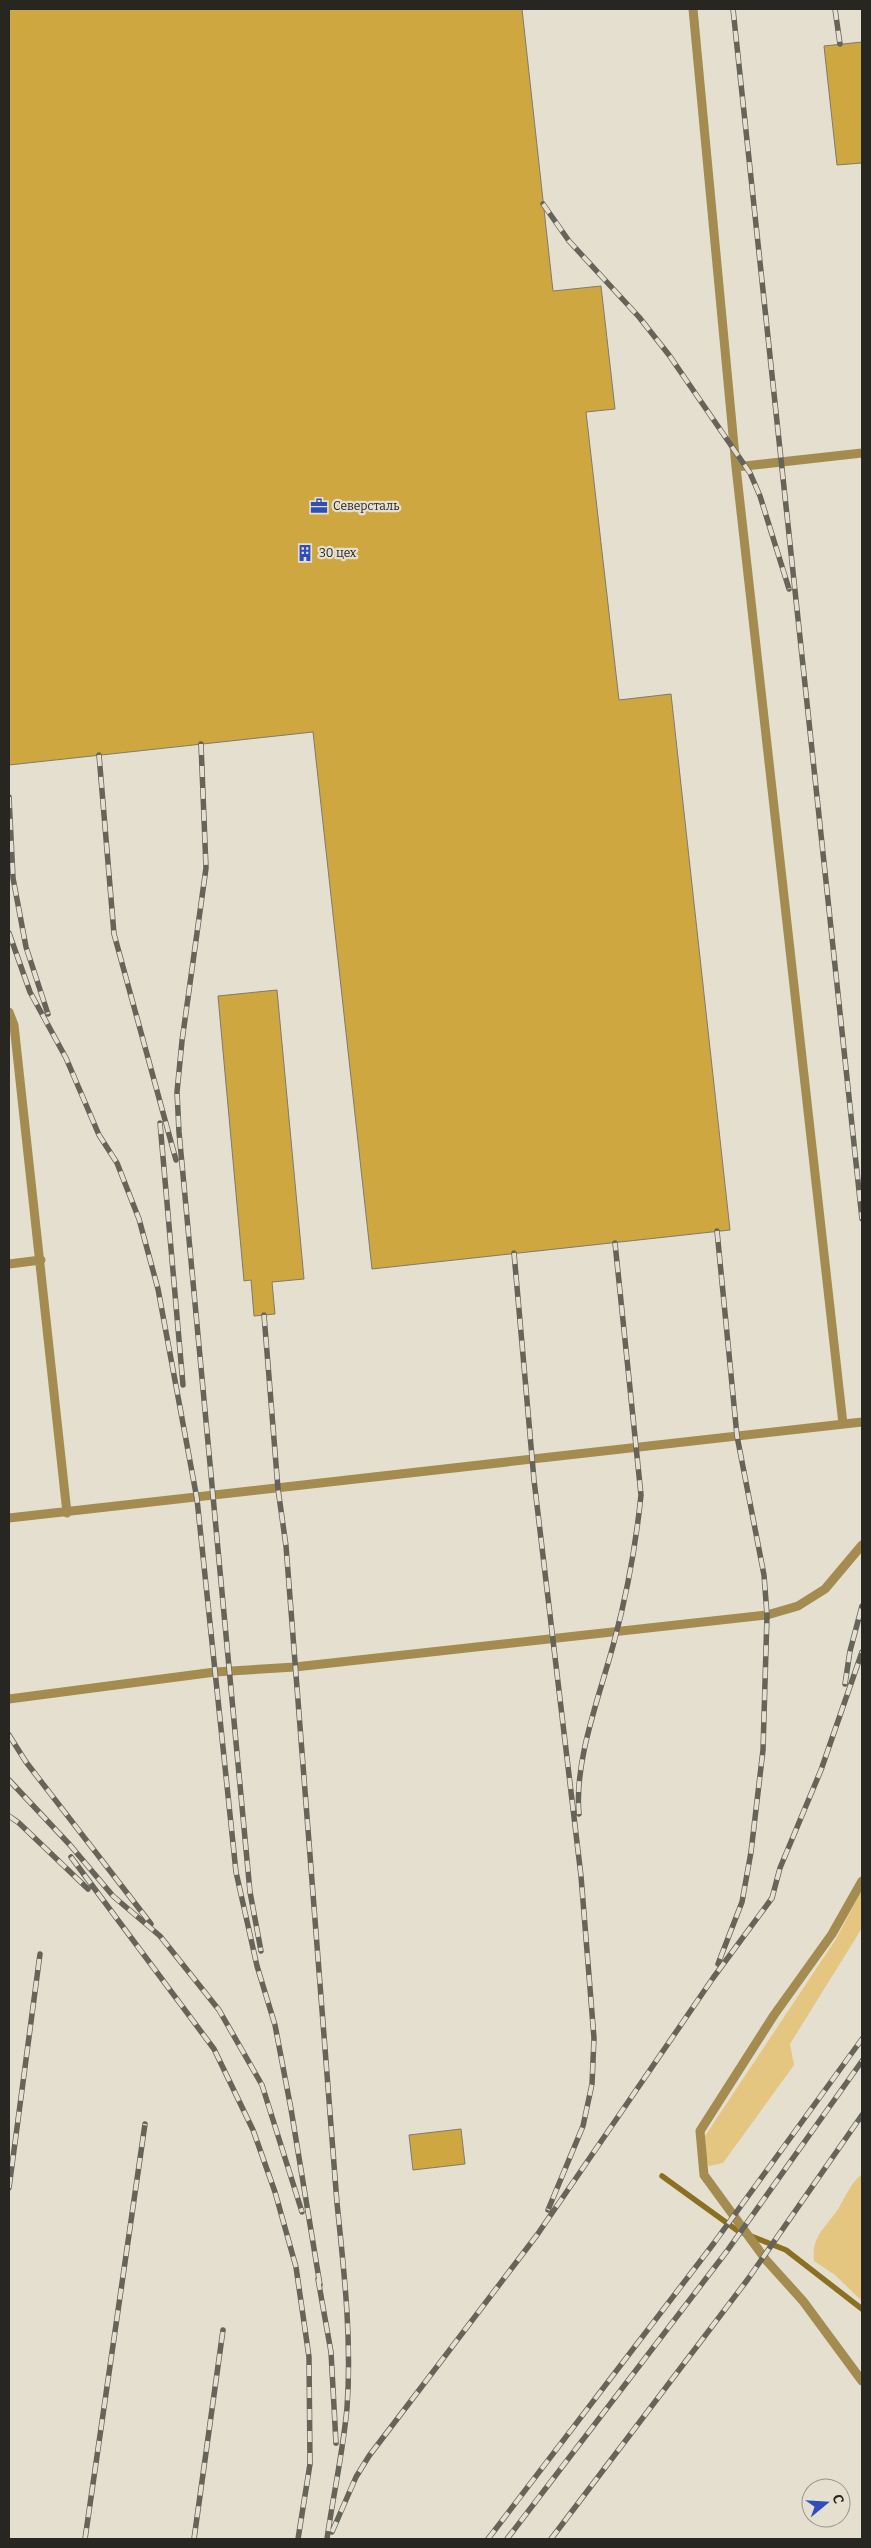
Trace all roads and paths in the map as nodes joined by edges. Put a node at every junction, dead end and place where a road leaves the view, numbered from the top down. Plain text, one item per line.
1 (693, 9) edge
2 (862, 453) edge
3 (736, 467) junction
4 (9, 1012) edge
5 (41, 1260) junction
6 (9, 1264) edge
7 (862, 1422) edge
8 (843, 1424) junction
9 (67, 1513) junction
10 (9, 1518) edge
11 (862, 1545) edge
12 (9, 1699) edge
13 (862, 1881) edge
14 (862, 2381) edge

1 - 3 lane
2 - 3 lane
3 - 8 lane
4 - 5 lane
5 - 6 lane
5 - 9 lane
7 - 8 lane
8 - 9 lane
9 - 10 lane
11 - 12 lane
13 - 14 lane

